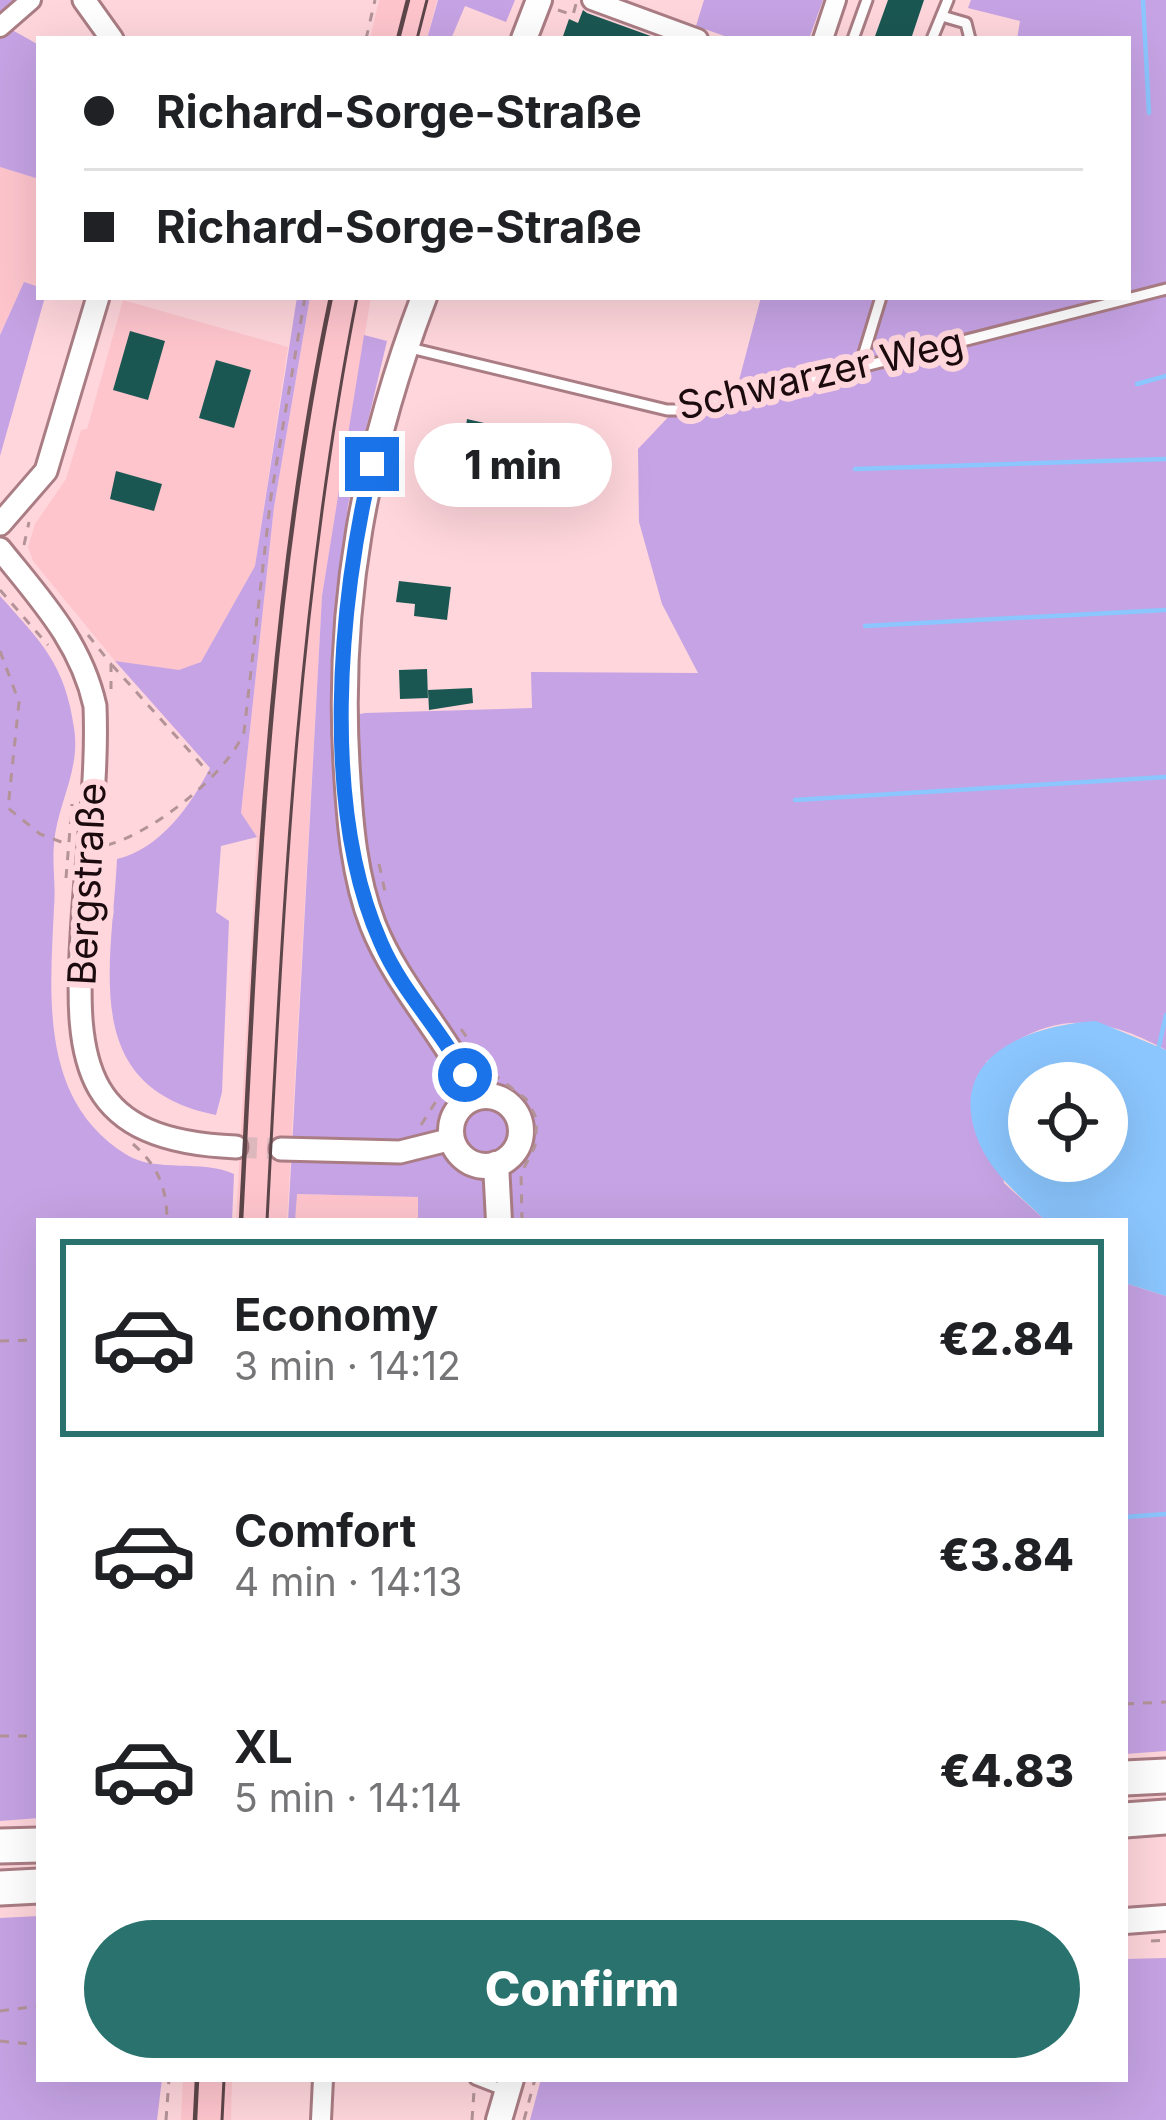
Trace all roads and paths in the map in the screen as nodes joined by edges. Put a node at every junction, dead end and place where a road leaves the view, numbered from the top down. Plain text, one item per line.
1 (31, 0) edge
2 (84, 0) edge
3 (375, 0) edge
4 (592, 0) edge
5 (836, 0) edge
6 (867, 0) edge
7 (948, 0) edge
8 (548, 5) edge
9 (573, 15) dead end
10 (942, 16) junction
11 (0, 27) edge
12 (110, 36) edge
13 (367, 36) edge
14 (526, 36) edge
15 (683, 36) edge
16 (825, 36) edge
17 (854, 36) edge
18 (933, 36) edge
19 (969, 36) edge
20 (1166, 289) edge
21 (1131, 298) edge
22 (97, 300) edge
23 (304, 300) edge
24 (423, 300) edge
25 (880, 300) edge
26 (1122, 300) edge
27 (405, 346) junction
28 (860, 366) junction
29 (0, 524) edge
30 (0, 549) edge
31 (0, 590) edge
32 (0, 651) edge
33 (54, 653) dead end
34 (111, 664) dead end
35 (211, 775) junction
36 (73, 801) dead end
37 (103, 846) dead end
38 (377, 855) dead end
39 (389, 909) dead end
40 (460, 1027) dead end
41 (476, 1078) junction
42 (419, 1127) dead end
43 (452, 1139) junction
44 (236, 1147) tunnel mouth
45 (281, 1149) tunnel mouth
46 (496, 1164) junction
47 (166, 1193) dead end
48 (167, 1218) edge
49 (499, 1218) edge
50 (522, 1218) edge
51 (36, 1340) edge
52 (0, 1341) edge
53 (1166, 1702) edge
54 (1128, 1704) edge
55 (0, 1736) edge
56 (36, 1736) edge
57 (1166, 1776) edge
58 (1128, 1778) edge
59 (1166, 1817) edge
60 (1128, 1820) edge
61 (36, 1844) edge
62 (0, 1846) edge
63 (36, 1886) edge
64 (0, 1888) edge
65 (1166, 1918) edge
66 (1128, 1921) edge
67 (36, 2006) edge
68 (0, 2011) edge
69 (0, 2042) edge
70 (36, 2045) edge
71 (169, 2082) edge
72 (323, 2082) edge
73 (475, 2082) edge
74 (534, 2082) edge
75 (509, 2085) edge
76 (463, 2101) dead end
77 (473, 2102) junction
78 (166, 2120) edge
79 (321, 2120) edge
80 (472, 2120) edge
81 (499, 2120) edge
82 (524, 2120) edge

1 - 11 street
2 - 12 street
3 - 13 path
4 - 15 street
5 - 16 street
6 - 17 lane
7 - 10 lane
8 - 9 path
8 - 14 main road
10 - 18 lane
10 - 19 lane
20 - 21 lane, Schwarzer Weg
22 - 29 street
23 - 35 path
24 - 27 main road
25 - 28 lane
26 - 28 lane, Schwarzer Weg
27 - 28 lane, Schwarzer Weg
27 - 41 main road
30 - 44 street, Bergstraße
31 - 33 path
32 - 36 path
34 - 35 path
35 - 37 path
38 - 39 path
40 - 41 path
41 - 42 path
41 - 43 main road
41 - 46 main road
41 - 50 path
43 - 45 street
43 - 46 main road
46 - 49 main road
47 - 48 path
51 - 52 path
53 - 54 path
55 - 56 path
57 - 58 highway
59 - 60 highway
61 - 62 highway
63 - 64 highway
65 - 66 main road
67 - 68 path
69 - 70 path
71 - 78 path
72 - 79 street
73 - 77 path
74 - 82 path
75 - 81 main road
76 - 77 path
77 - 80 path

